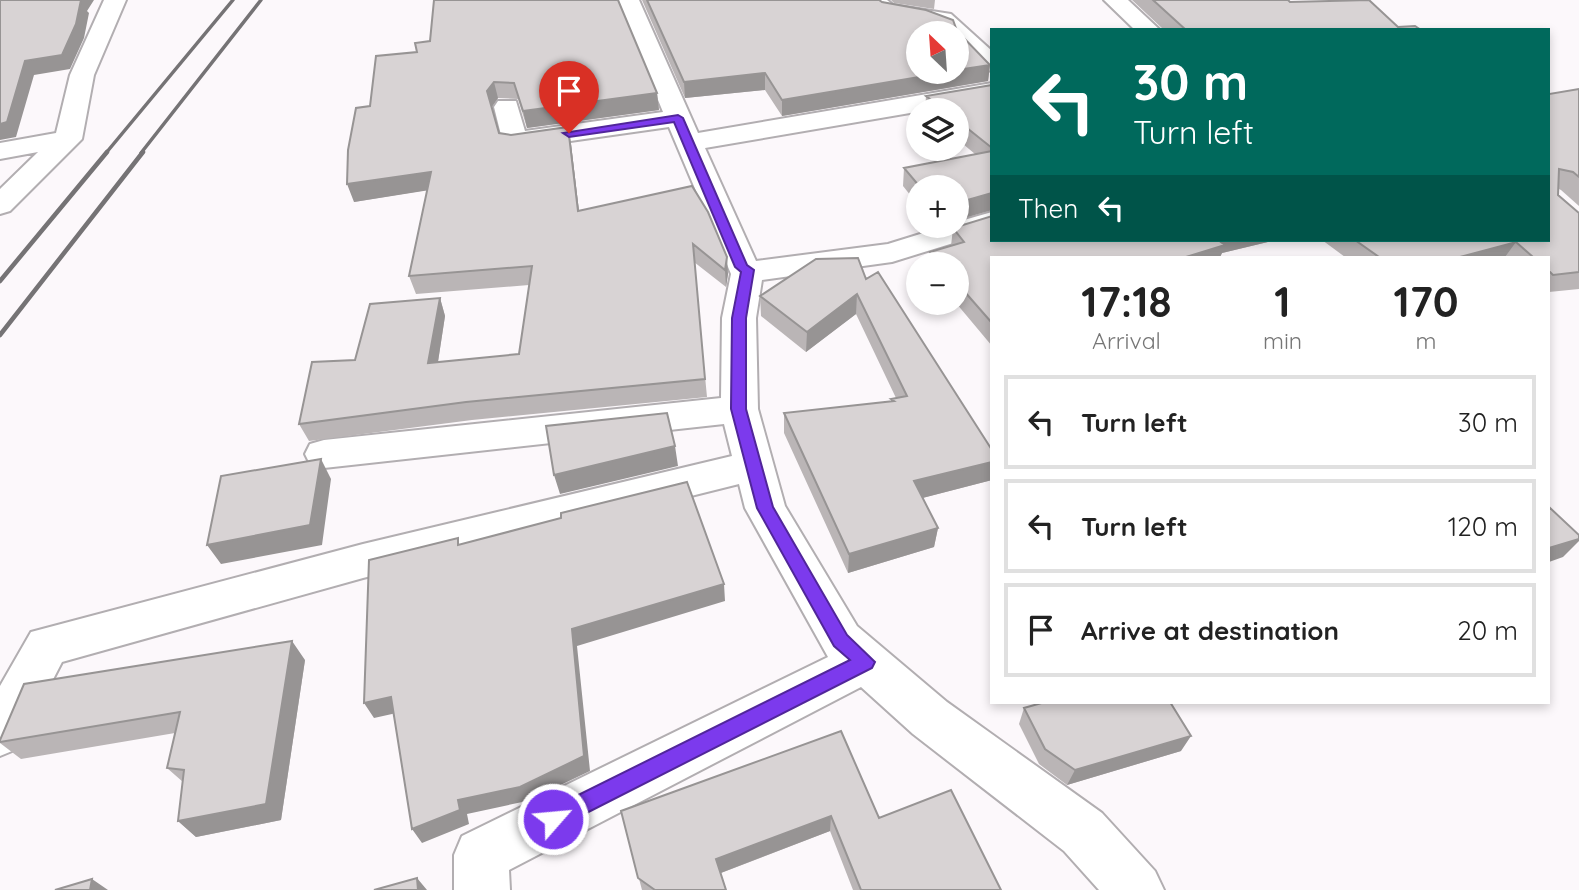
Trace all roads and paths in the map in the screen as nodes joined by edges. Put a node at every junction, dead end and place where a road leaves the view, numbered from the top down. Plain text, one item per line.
1 (115, 0) edge
2 (628, 0) edge
3 (874, 0) edge
4 (1115, 0) edge
5 (1147, 28) edge
6 (990, 62) edge
7 (990, 91) edge
8 (507, 107) dead end
9 (683, 130) junction
10 (68, 139) junction
11 (0, 151) edge
12 (0, 205) edge
13 (990, 223) edge
14 (748, 270) junction
15 (738, 409) junction
16 (324, 454) dead end
17 (755, 465) junction
18 (865, 662) junction
19 (0, 733) edge
20 (482, 890) edge
21 (1136, 890) edge

1 - 10 street
2 - 9 street
3 - 6 street
4 - 5 street
7 - 9 street
8 - 9 street
9 - 14 street
10 - 11 street
10 - 12 street
13 - 14 street
14 - 15 street
15 - 16 street
15 - 17 street
17 - 18 street
17 - 19 street
18 - 20 street
18 - 21 street

